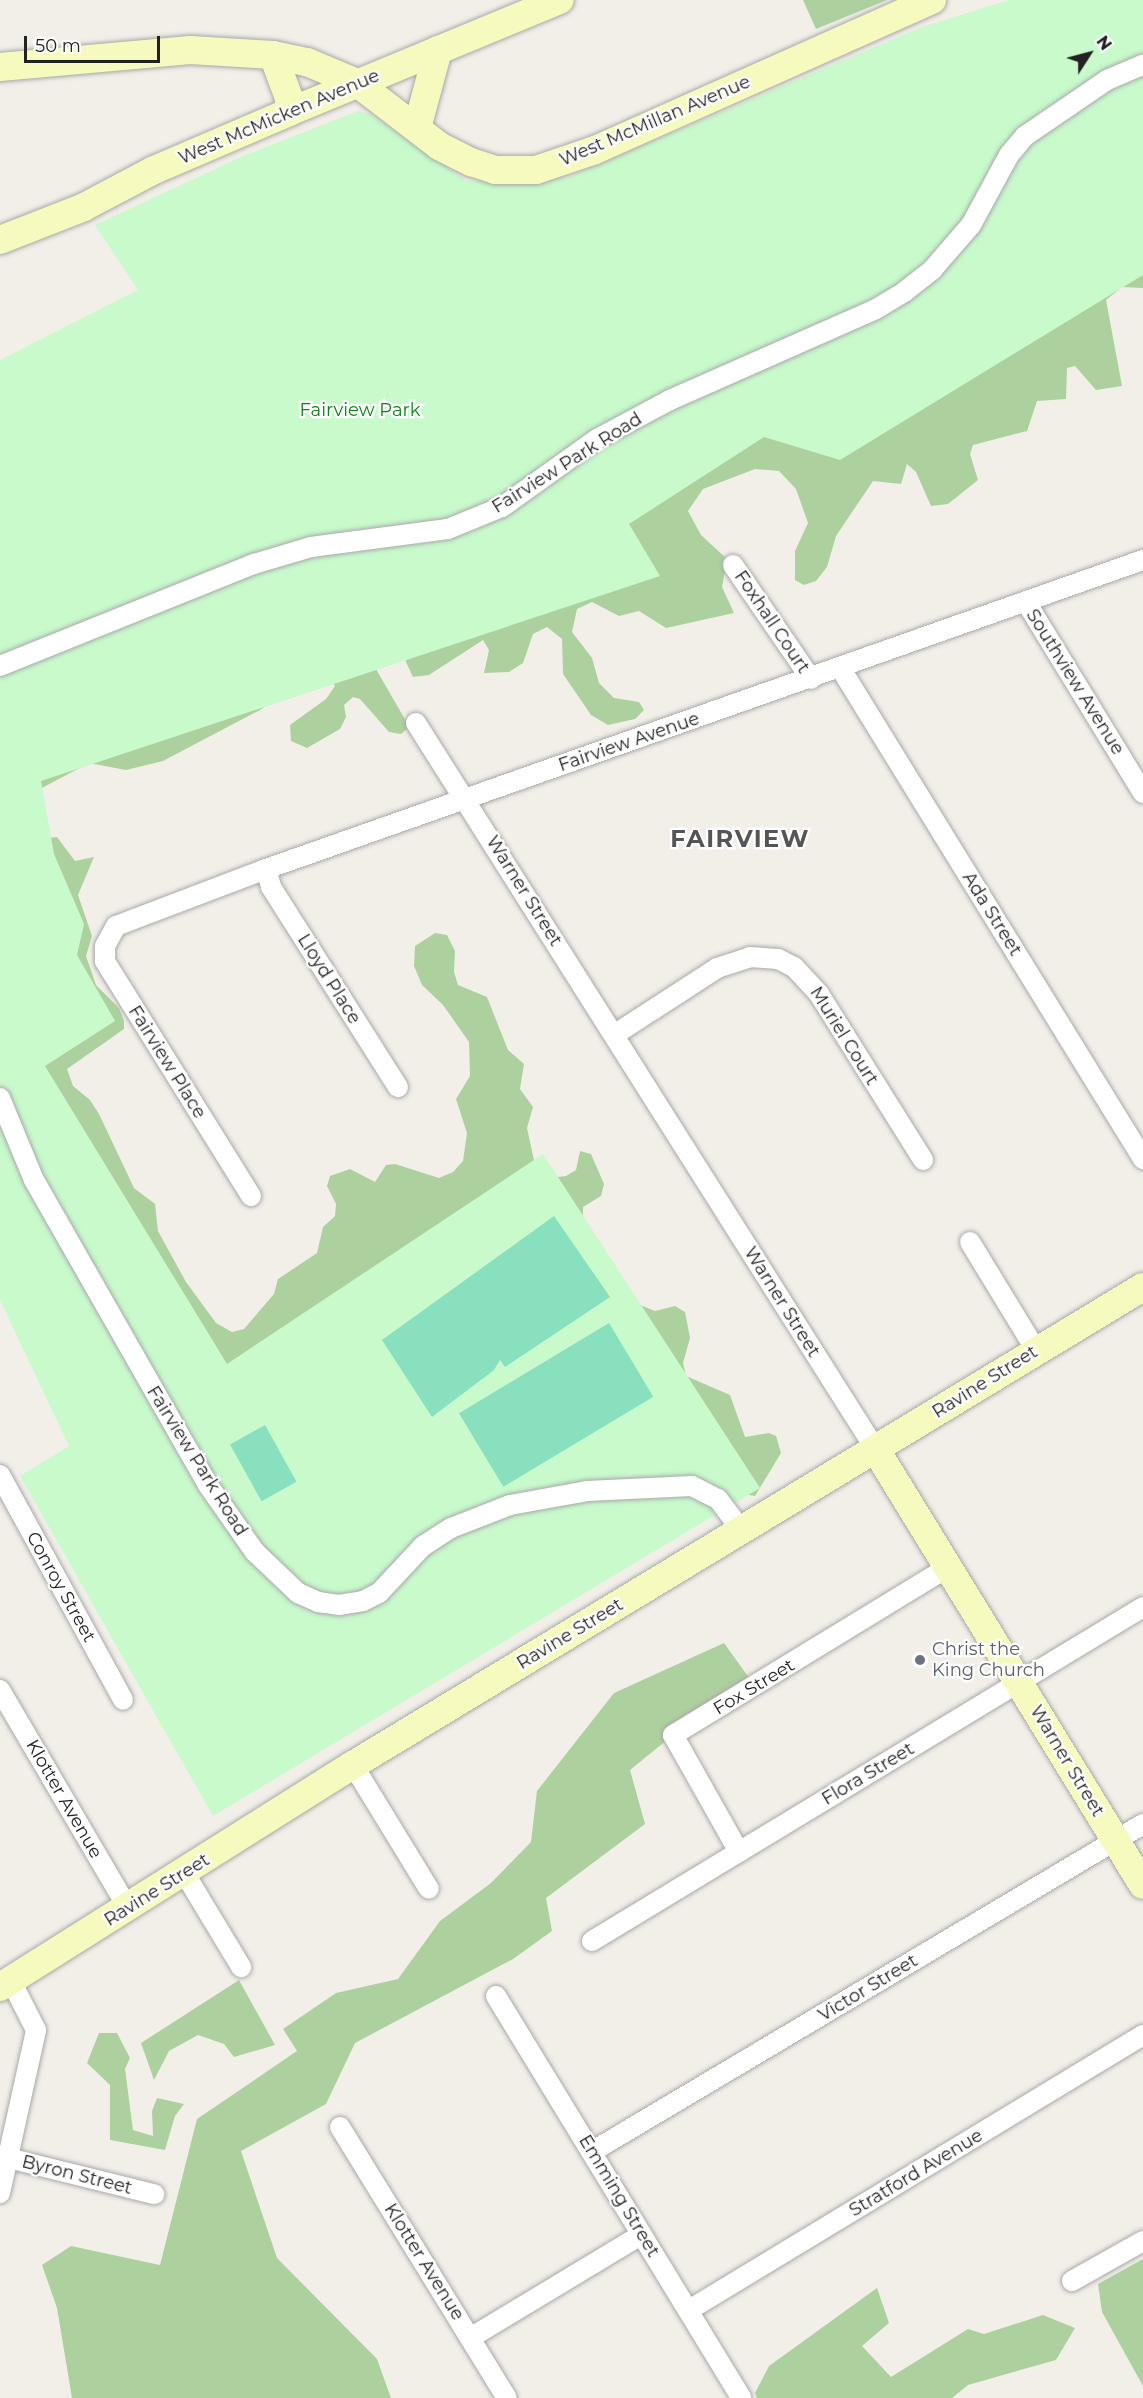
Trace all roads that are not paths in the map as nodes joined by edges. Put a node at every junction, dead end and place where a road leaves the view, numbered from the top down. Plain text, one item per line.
1 (560, 0) edge
2 (932, 0) edge
3 (438, 50) junction
4 (273, 55) junction
5 (1143, 65) edge
6 (0, 67) edge
7 (357, 83) junction
8 (289, 112) junction
9 (417, 128) junction
10 (0, 240) edge
11 (1143, 560) edge
12 (733, 565) dead end
13 (1026, 602) junction
14 (0, 666) edge
15 (841, 669) junction
16 (811, 680) junction
17 (416, 723) dead end
18 (1143, 793) edge
19 (466, 799) junction
20 (266, 869) junction
21 (116, 926) joint
22 (614, 1035) junction
23 (398, 1087) dead end
24 (0, 1098) edge
25 (1143, 1159) edge
26 (923, 1160) dead end
27 (251, 1196) dead end
28 (970, 1242) dead end
29 (1143, 1287) edge
30 (1036, 1350) junction
31 (876, 1450) junction
32 (0, 1475) edge
33 (742, 1531) junction
34 (948, 1567) junction
35 (1143, 1607) edge
36 (1019, 1682) junction
37 (0, 1690) edge
38 (123, 1700) dead end
39 (353, 1766) junction
40 (1143, 1824) edge
41 (1116, 1840) junction
42 (739, 1852) junction
43 (185, 1874) junction
44 (1143, 1885) edge
45 (429, 1889) dead end
46 (128, 1908) junction
47 (592, 1941) dead end
48 (241, 1967) dead end
49 (5, 1984) edge
50 (496, 1995) dead end
51 (1143, 2035) edge
52 (340, 2127) dead end
53 (593, 2151) junction
54 (4, 2157) edge
55 (0, 2193) edge
56 (154, 2194) dead end
57 (641, 2235) junction
58 (1143, 2241) edge
59 (1072, 2280) dead end
60 (689, 2310) junction
61 (470, 2338) junction
62 (507, 2398) edge
63 (741, 2398) edge

1 - 3 street, West McMicken Avenue
2 - 9 street, West McMillan Avenue
3 - 7 street, West McMicken Avenue
3 - 9 street
4 - 6 street, West McMillan Avenue
4 - 7 street, West McMillan Avenue
4 - 8 street
5 - 14 street, Fairview Park Road
7 - 8 street, West McMicken Avenue
7 - 9 street, West McMillan Avenue
8 - 10 street, West McMicken Avenue
11 - 13 street, Fairview Avenue
12 - 16 street, Foxhall Court
13 - 15 street, Fairview Avenue
13 - 18 street, Southview Avenue
15 - 16 street, Fairview Avenue
15 - 25 street, Ada Street
16 - 19 street, Fairview Avenue
17 - 19 street, Warner Street
19 - 20 street, Fairview Avenue
19 - 22 street, Warner Street
20 - 21 street, Fairview Avenue
20 - 23 street, Lloyd Place
21 - 27 street, Fairview Place
22 - 26 street, Muriel Court
22 - 31 street, Warner Street
24 - 33 street, Fairview Park Road
28 - 30 street
29 - 30 street, Ravine Street
30 - 31 street, Ravine Street
31 - 33 street, Ravine Street
31 - 34 street, Warner Street
32 - 38 street, Conroy Street
33 - 39 street, Ravine Street
34 - 36 street, Warner Street
34 - 42 street, Fox Street
35 - 36 street, Flora Street
36 - 41 street, Warner Street
36 - 42 street, Flora Street
37 - 46 street, Klotter Avenue
39 - 43 street, Ravine Street
39 - 45 street
40 - 41 street, Victor Street
41 - 44 street, Warner Street
41 - 53 street, Victor Street
42 - 47 street, Flora Street
43 - 46 street, Ravine Street
43 - 48 street
46 - 49 street, Ravine Street
49 - 54 street
50 - 53 street, Emming Street
51 - 60 street, Stratford Avenue
52 - 61 street, Klotter Avenue
53 - 57 street, Emming Street
54 - 55 street
54 - 56 street, Byron Street
57 - 60 street, Emming Street
57 - 61 street
58 - 59 street
60 - 63 street, Emming Street
61 - 62 street, Klotter Avenue

